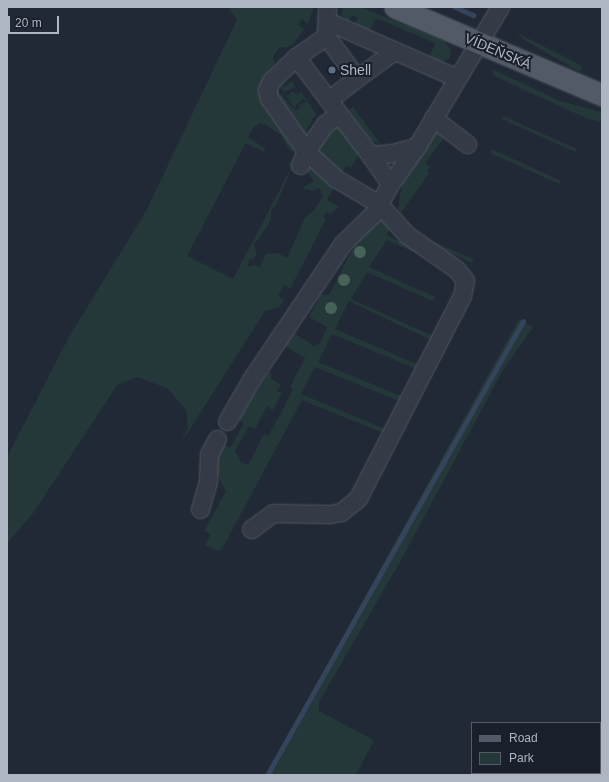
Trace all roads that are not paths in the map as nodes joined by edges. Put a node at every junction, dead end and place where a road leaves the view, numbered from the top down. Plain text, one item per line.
1 (500, 7) edge
2 (400, 8) edge
3 (326, 21) edge
4 (479, 43) junction
5 (394, 51) junction
6 (296, 57) junction
7 (357, 78) junction
8 (457, 78) junction
9 (602, 95) edge
10 (328, 100) junction
11 (339, 114) junction
12 (433, 118) junction
13 (467, 144) dead end
14 (417, 146) junction
15 (370, 155) junction
16 (303, 158) junction
17 (390, 184) junction
18 (379, 204) junction
19 (227, 421) dead end
20 (217, 439) dead end
21 (200, 509) dead end
22 (251, 529) dead end

1 - 4 lane
2 - 4 main road, VÍDEŇSKÁ
3 - 5 lane
3 - 6 lane
3 - 7 lane
4 - 8 lane
4 - 9 main road, VÍDEŇSKÁ
5 - 7 lane
5 - 8 lane
6 - 10 lane
6 - 16 lane
7 - 10 lane
8 - 12 lane
10 - 11 lane
11 - 15 lane
11 - 16 lane
12 - 13 lane
12 - 14 lane
14 - 15 lane
14 - 17 lane
15 - 17 lane
16 - 18 lane
17 - 18 lane
18 - 19 lane
18 - 22 lane
20 - 21 lane

